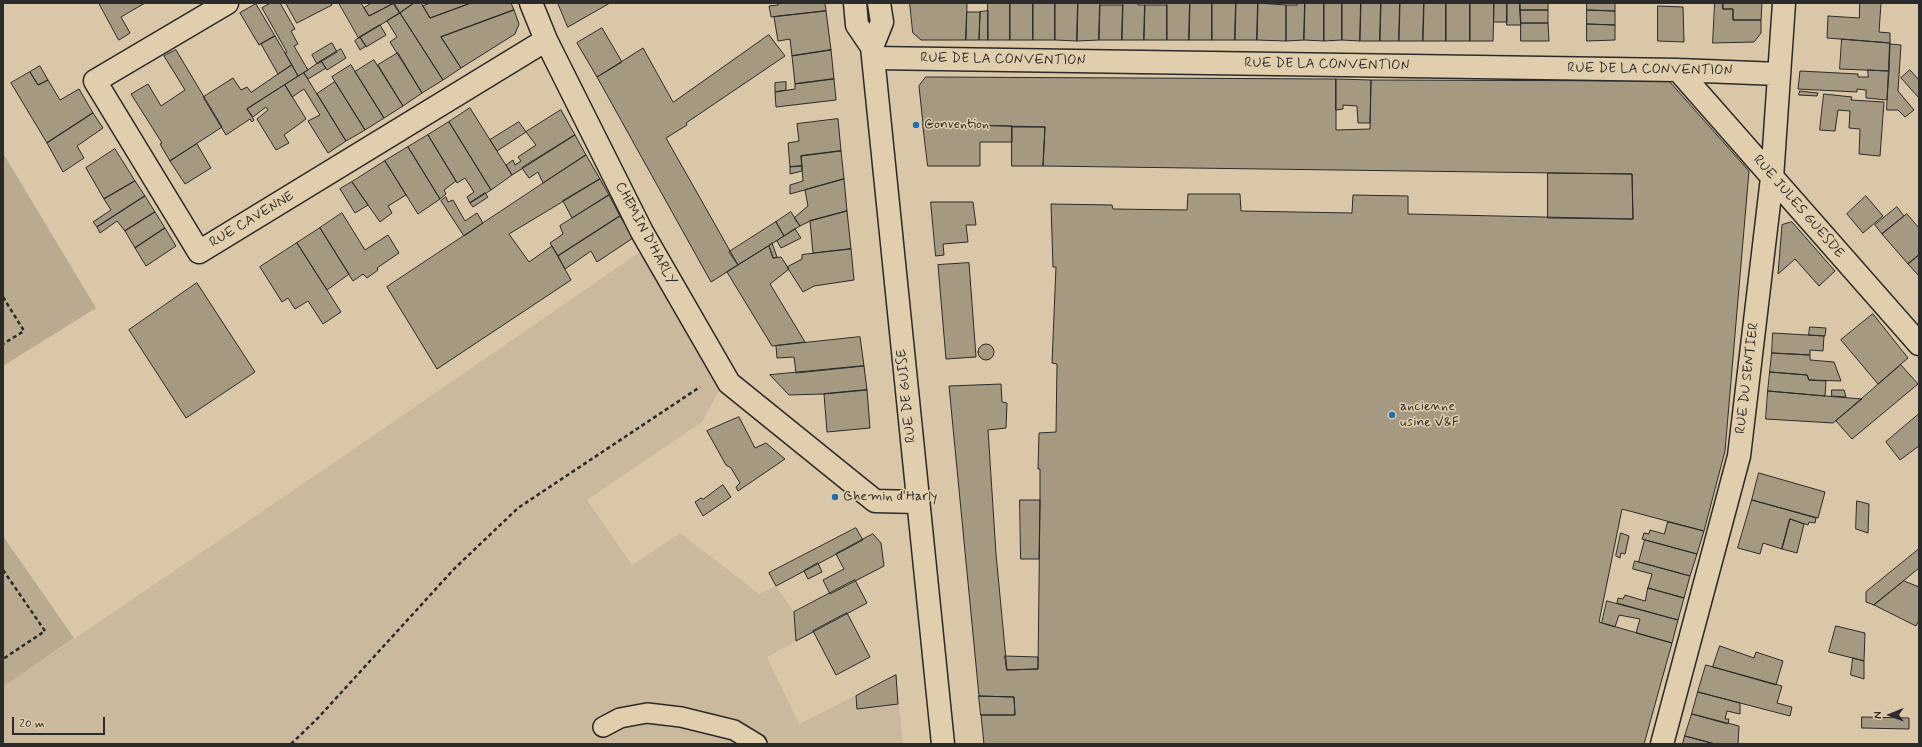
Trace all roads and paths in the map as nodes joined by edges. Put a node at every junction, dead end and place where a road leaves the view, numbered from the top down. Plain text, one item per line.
1 (227, 3) edge
2 (531, 3) edge
3 (855, 3) edge
4 (880, 3) edge
5 (1784, 3) edge
6 (546, 40) junction
7 (873, 53) junction
8 (1678, 70) junction
9 (1779, 74) junction
10 (1772, 178) junction
11 (3, 297) edge
12 (3, 344) edge
13 (1919, 344) edge
14 (722, 373) junction
15 (917, 502) junction
16 (3, 570) edge
17 (3, 659) edge
18 (603, 727) dead end
19 (291, 744) edge
20 (757, 744) edge
21 (943, 744) edge
22 (1662, 744) edge

1 - 6 street, RUE CAVENNE
2 - 6 street, CHEMIN D'HARLY
3 - 7 street, RUE DE GUISE
4 - 7 street, RUE DE GUISE
5 - 9 street, RUE DU SENTIER
6 - 14 street, CHEMIN D'HARLY
7 - 8 street, RUE DE LA CONVENTION
7 - 15 street, RUE DE GUISE
8 - 9 street, RUE DE LA CONVENTION
8 - 10 street, RUE JULES GUESDE
9 - 10 street, RUE DU SENTIER
10 - 13 street, RUE JULES GUESDE
10 - 22 street, RUE DU SENTIER
11 - 12 path
14 - 15 street, CHEMIN D'HARLY
14 - 19 path
15 - 21 street, RUE DE GUISE
16 - 17 path
18 - 20 lane

